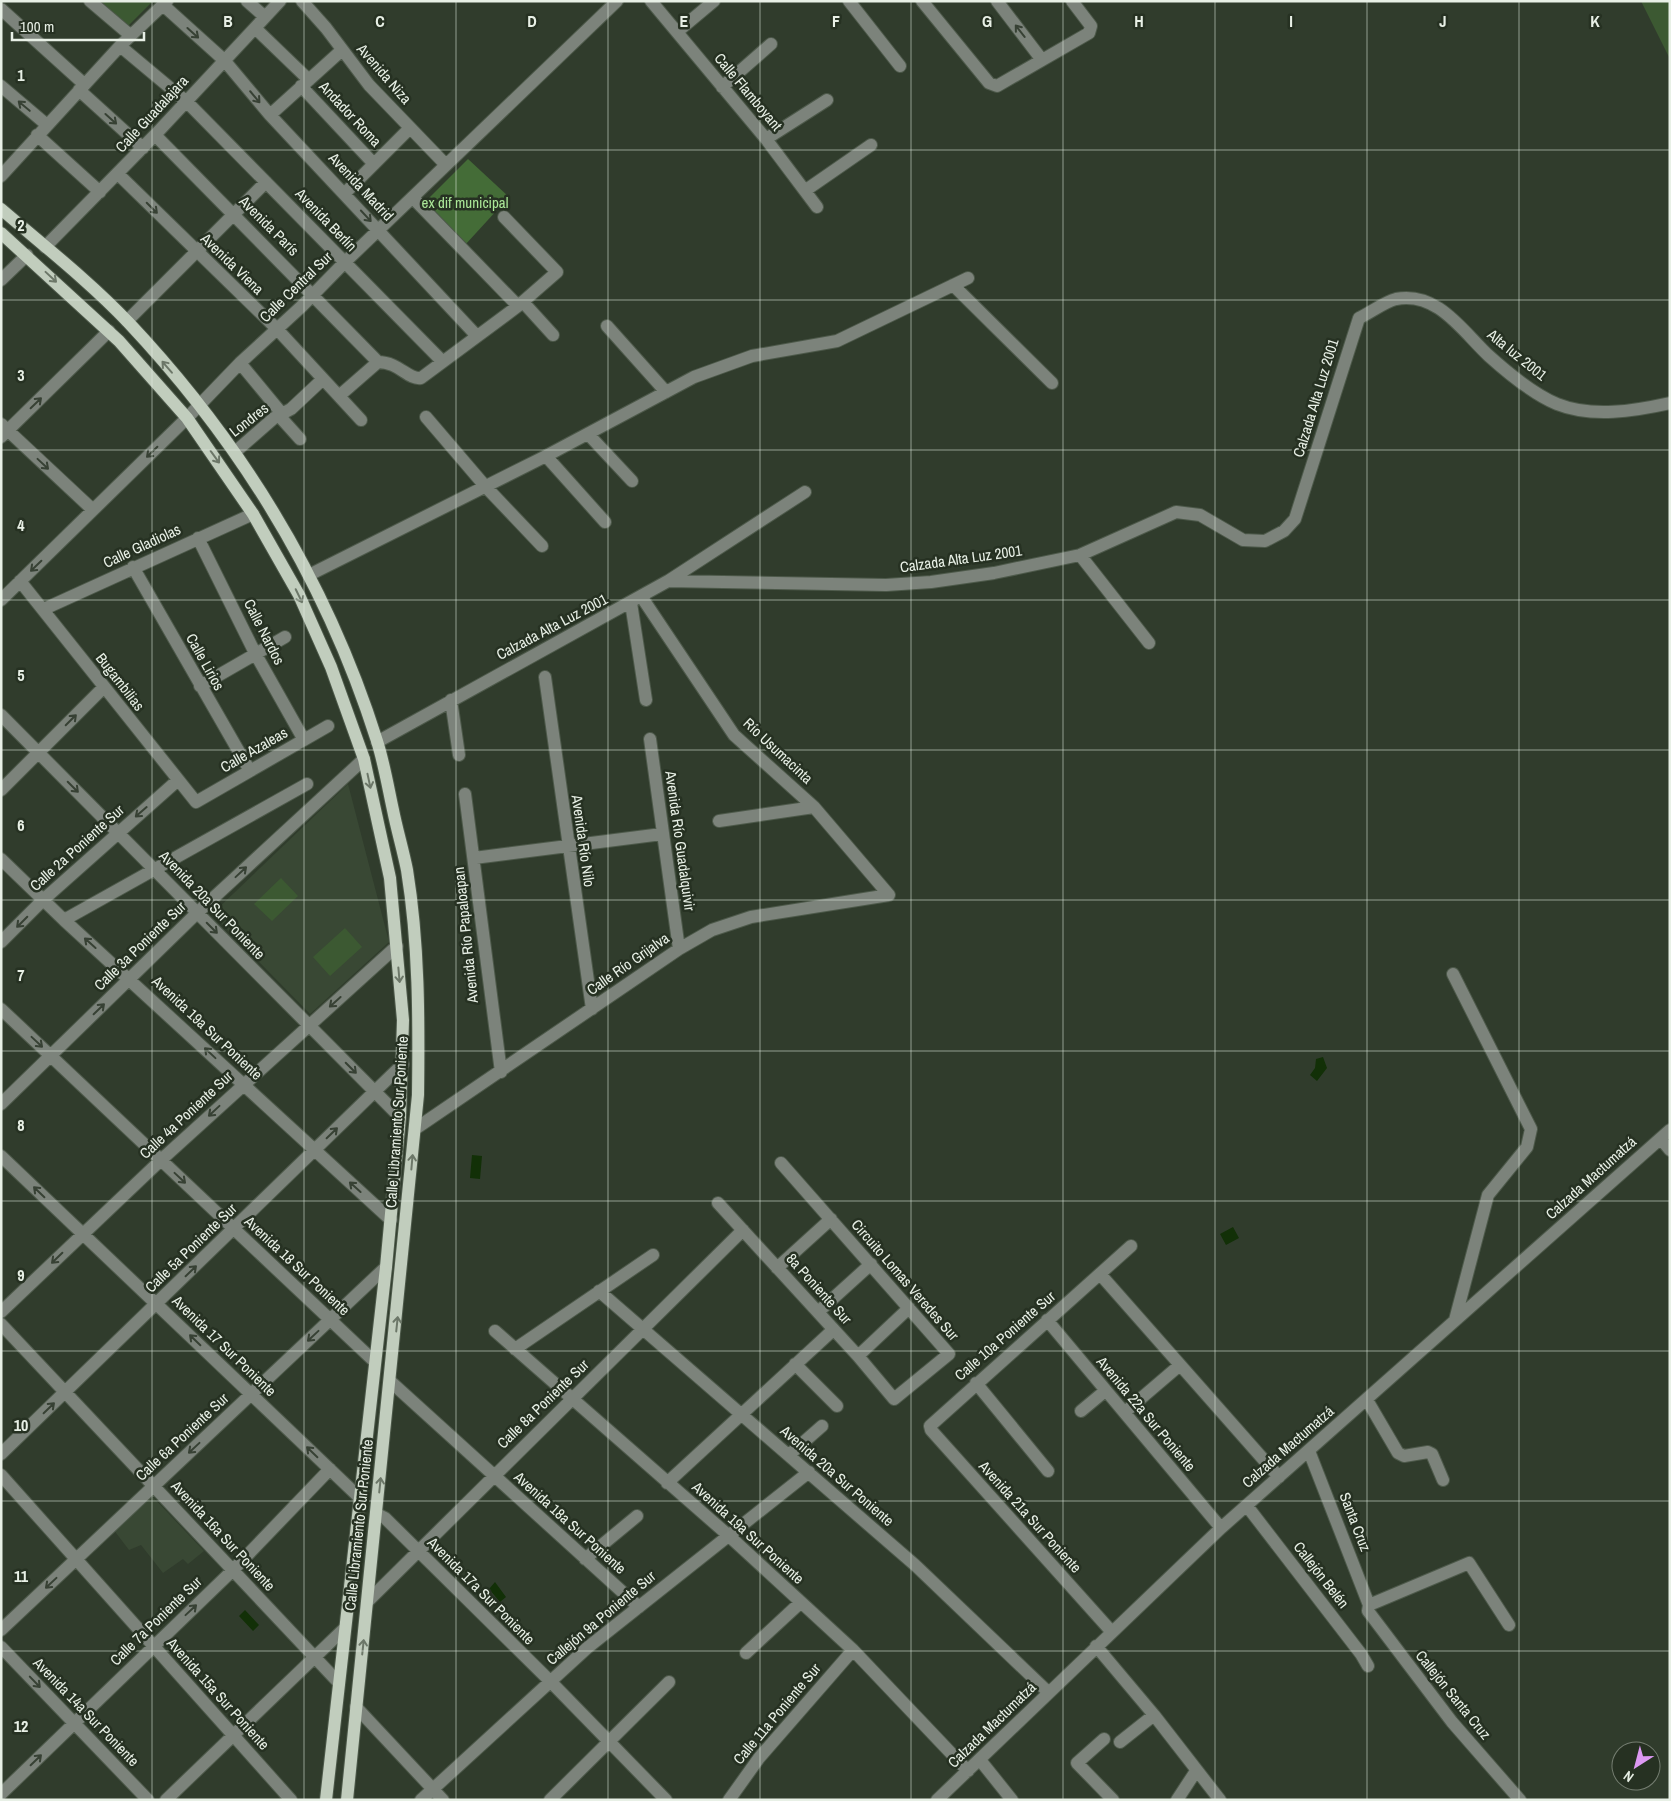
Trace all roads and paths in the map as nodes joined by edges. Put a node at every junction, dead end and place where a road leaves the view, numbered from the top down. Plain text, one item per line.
1 (90, 1) edge
2 (247, 1) edge
3 (280, 1) edge
4 (302, 1) edge
5 (617, 1) edge
6 (651, 1) edge
7 (714, 1) edge
8 (849, 1) edge
9 (922, 1) edge
10 (997, 1) edge
11 (1072, 1) edge
12 (165, 3) edge
13 (1, 9) edge
14 (265, 17) junction
15 (255, 28) junction
16 (677, 32) junction
17 (130, 35) junction
18 (771, 44) dead end
19 (120, 46) junction
20 (342, 50) junction
21 (224, 60) junction
22 (1042, 60) junction
23 (900, 66) dead end
24 (305, 83) junction
25 (1, 86) edge
26 (82, 87) junction
27 (722, 87) junction
28 (827, 100) dead end
29 (186, 102) junction
30 (270, 115) junction
31 (47, 125) junction
32 (410, 128) junction
33 (38, 135) junction
34 (155, 135) junction
35 (766, 139) junction
36 (871, 145) dead end
37 (143, 148) junction
38 (374, 164) junction
39 (446, 165) junction
40 (118, 174) junction
41 (1, 176) edge
42 (266, 182) junction
43 (806, 190) junction
44 (100, 192) junction
45 (345, 194) junction
46 (412, 198) junction
47 (817, 207) dead end
48 (1, 209) edge
49 (234, 214) junction
50 (504, 217) dead end
51 (380, 230) junction
52 (1, 233) edge
53 (45, 247) junction
54 (196, 251) junction
55 (27, 255) junction
56 (344, 263) junction
57 (968, 278) dead end
58 (1, 280) edge
59 (953, 285) junction
60 (313, 294) junction
61 (521, 304) junction
62 (1359, 318) joint
63 (127, 321) junction
64 (607, 326) dead end
65 (277, 329) junction
66 (109, 331) junction
67 (476, 335) junction
68 (553, 335) dead end
69 (442, 361) junction
70 (378, 362) junction
71 (240, 363) junction
72 (323, 379) junction
73 (1052, 383) dead end
74 (666, 392) junction
75 (339, 396) junction
76 (1670, 403) edge
77 (199, 404) junction
78 (283, 415) junction
79 (426, 417) dead end
80 (187, 418) junction
81 (361, 420) dead end
82 (3, 431) edge
83 (588, 434) junction
84 (300, 440) dead end
85 (235, 452) junction
86 (546, 456) junction
87 (632, 481) dead end
88 (485, 486) junction
89 (805, 492) dead end
90 (92, 510) junction
91 (254, 514) junction
92 (605, 522) dead end
93 (198, 538) junction
94 (542, 546) dead end
95 (1080, 555) junction
96 (133, 567) junction
97 (309, 575) junction
98 (20, 581) junction
99 (668, 581) junction
100 (1, 600) edge
101 (636, 600) junction
102 (44, 609) junction
103 (285, 636) dead end
104 (1149, 643) dead end
105 (255, 653) junction
106 (544, 677) dead end
107 (200, 686) junction
108 (104, 688) junction
109 (451, 700) junction
110 (646, 700) dead end
111 (1, 715) edge
112 (328, 726) dead end
113 (650, 739) dead end
114 (304, 740) junction
115 (377, 742) junction
116 (39, 753) junction
117 (459, 755) dead end
118 (364, 759) junction
119 (250, 772) junction
120 (178, 780) junction
121 (307, 784) dead end
122 (1, 790) edge
123 (465, 794) dead end
124 (196, 802) joint
125 (814, 808) junction
126 (719, 821) dead end
127 (118, 832) junction
128 (662, 834) junction
129 (567, 845) junction
130 (474, 858) junction
131 (1, 859) edge
132 (154, 868) junction
133 (888, 895) joint
134 (43, 900) junction
135 (197, 913) junction
136 (64, 920) junction
137 (1, 942) edge
138 (397, 946) junction
139 (679, 948) junction
140 (1453, 974) dead end
141 (130, 979) junction
142 (1, 1009) edge
143 (592, 1009) junction
144 (309, 1026) junction
145 (50, 1056) junction
146 (403, 1064) junction
147 (500, 1072) junction
148 (243, 1084) junction
149 (375, 1092) junction
150 (1, 1104) edge
151 (400, 1117) junction
152 (415, 1129) junction
153 (1665, 1134) edge
154 (314, 1150) junction
155 (1670, 1150) edge
156 (1, 1156) edge
157 (161, 1160) junction
158 (781, 1163) dead end
159 (718, 1203) dead end
160 (831, 1219) junction
161 (391, 1220) junction
162 (234, 1229) junction
163 (743, 1230) junction
164 (83, 1234) junction
165 (1131, 1246) dead end
166 (653, 1255) dead end
167 (871, 1264) junction
168 (386, 1267) junction
169 (778, 1268) junction
170 (1100, 1274) junction
171 (599, 1291) junction
172 (156, 1304) junction
173 (909, 1308) junction
174 (1, 1312) edge
175 (818, 1312) junction
176 (330, 1319) junction
177 (1047, 1320) junction
178 (1455, 1320) junction
179 (1, 1324) edge
180 (644, 1329) junction
181 (833, 1330) junction
182 (495, 1331) dead end
183 (515, 1349) junction
184 (858, 1356) junction
185 (375, 1362) junction
186 (795, 1364) junction
187 (1180, 1365) junction
188 (391, 1382) junction
189 (976, 1383) junction
190 (1105, 1391) junction
191 (65, 1392) junction
192 (251, 1394) junction
193 (571, 1399) junction
194 (894, 1399) joint
195 (1367, 1400) junction
196 (837, 1406) dead end
197 (1081, 1411) dead end
198 (1125, 1412) junction
199 (743, 1415) junction
200 (932, 1422) joint
201 (822, 1426) dead end
202 (1309, 1451) junction
203 (1, 1454) edge
204 (789, 1455) junction
205 (330, 1469) junction
206 (1048, 1471) dead end
207 (809, 1472) junction
208 (1, 1475) edge
209 (493, 1476) junction
210 (1279, 1477) junction
211 (1443, 1480) dead end
212 (667, 1483) junction
213 (154, 1486) junction
214 (360, 1498) junction
215 (1247, 1506) junction
216 (377, 1514) junction
217 (637, 1516) dead end
218 (1221, 1528) junction
219 (728, 1535) junction
220 (419, 1552) junction
221 (77, 1559) junction
222 (585, 1559) junction
223 (233, 1570) junction
224 (368, 1601) junction
225 (800, 1603) junction
226 (1369, 1605) junction
227 (639, 1607) junction
228 (1509, 1625) dead end
229 (345, 1628) junction
230 (1, 1630) edge
231 (1111, 1631) junction
232 (153, 1646) junction
233 (1096, 1646) junction
234 (1, 1647) edge
235 (853, 1650) junction
236 (746, 1653) dead end
237 (313, 1657) junction
238 (1368, 1666) dead end
239 (340, 1678) junction
240 (359, 1680) junction
241 (550, 1681) junction
242 (669, 1682) dead end
243 (1048, 1692) junction
244 (356, 1707) junction
245 (1154, 1715) junction
246 (75, 1724) junction
247 (233, 1736) junction
248 (1104, 1739) dead end
249 (1120, 1742) dead end
250 (610, 1743) junction
251 (980, 1760) junction
252 (968, 1771) junction
253 (1196, 1771) junction
254 (433, 1789) junction
255 (1, 1794) edge
256 (148, 1800) edge
257 (166, 1800) edge
258 (291, 1800) edge
259 (326, 1800) edge
260 (332, 1800) edge
261 (340, 1800) edge
262 (347, 1800) edge
263 (421, 1800) edge
264 (443, 1800) edge
265 (550, 1800) edge
266 (666, 1800) edge
267 (728, 1800) edge
268 (938, 1800) edge
269 (1012, 1800) edge
270 (1113, 1800) edge
271 (1176, 1800) edge
272 (1220, 1800) edge
273 (1520, 1800) edge

1 - 17 street
2 - 14 street
3 - 14 street, Calle Guadalajara
4 - 20 street, Avenida Niza
5 - 39 street, Calle Central Sur
6 - 16 street, Calle Flamboyant
7 - 16 street
8 - 23 street
9 - 22 street
22 -> 10 street
11 - 22 street
12 - 17 street
12 -> 21 street, Avenida Madrid
13 - 26 street
14 - 15 street, Calle Guadalajara
15 - 21 street, Calle Guadalajara
15 - 24 street, Andador Roma
16 - 27 street, Calle Flamboyant
17 - 19 street
18 - 27 street
19 - 26 street
19 - 29 street, Avenida Berlín
20 - 24 street
20 - 32 street, Avenida Niza
21 - 29 street, Calle Guadalajara
21 -> 30 street, Avenida Madrid
24 - 30 street
24 - 38 street, Andador Roma
31 -> 25 street
26 - 31 street
26 -> 37 street
27 - 35 street, Calle Flamboyant
28 - 35 street
29 - 34 street, Calle Guadalajara
29 - 42 street, Avenida Berlín
30 - 45 street, Avenida Madrid
31 - 33 street
32 - 38 street
32 - 39 street, Avenida Niza
33 - 41 street
33 - 44 street
34 - 37 street, Calle Guadalajara
34 - 49 street, Avenida París
35 - 43 street, Calle Flamboyant
36 - 43 street
37 - 40 street, Calle Guadalajara
38 - 45 street
39 - 46 street, Calle Central Sur
40 - 44 street, Calle Guadalajara
40 -> 54 street, Avenida Viena
42 - 49 street
42 - 56 street, Avenida Berlín
43 - 47 street, Calle Flamboyant
44 - 53 street, Calle Guadalajara
45 -> 51 street, Avenida Madrid
46 - 51 street, Calle Central Sur
46 - 61 street
48 - 53 main road, Calle Libramiento Sur Poniente
49 - 54 street
49 - 60 street, Avenida París
50 - 61 street
51 - 56 street, Calle Central Sur
51 - 67 street, Avenida Madrid
52 - 55 main road, Calle Libramiento Sur Poniente
53 - 63 main road, Calle Libramiento Sur Poniente
54 - 63 street
54 - 65 street, Avenida Viena
55 - 58 street
55 -> 66 main road, Calle Libramiento Sur Poniente
56 - 60 street, Calle Central Sur
56 - 69 street, Avenida Berlín
57 - 59 street
59 - 73 street
59 - 74 street
60 - 65 street, Calle Central Sur
60 - 70 street, Avenida París
61 - 67 street
61 - 68 street
62 - 76 street, Alta luz 2001
62 - 95 street, Calzada Alta Luz 2001
77 -> 63 main road, Calle Libramiento Sur Poniente
64 - 74 street
65 - 71 street, Calle Central Sur
65 - 72 street, Avenida Viena
66 - 80 main road, Calle Libramiento Sur Poniente
82 -> 66 street
67 - 69 street
69 - 70 street
70 - 75 street
71 - 77 street, Calle Central Sur
71 - 78 street
72 - 75 street, Avenida Viena
72 - 78 street, Londres
74 - 83 street
75 - 81 street, Avenida Viena
77 - 80 street, Calle Central Sur
77 - 85 main road, Calle Libramiento Sur Poniente
78 - 84 street
78 - 85 street, Londres
79 - 88 street
80 -> 90 street, Calle Central Sur
80 -> 91 main road, Calle Libramiento Sur Poniente
82 -> 90 street
83 - 86 street
83 - 87 street
85 - 97 main road, Calle Libramiento Sur Poniente
86 - 88 street
86 - 92 street
88 - 94 street
88 - 97 street
89 - 99 street
90 -> 98 street, Calle Central Sur
91 - 93 street, Calle Gladiolas
91 -> 118 main road, Calle Libramiento Sur Poniente
93 - 96 street, Calle Gladiolas
93 - 105 street, Calle Nardos
95 - 99 street, Calzada Alta Luz 2001
95 - 104 street
96 - 102 street, Calle Gladiolas
96 - 107 street, Calle Lirios
97 - 115 main road, Calle Libramiento Sur Poniente
98 - 100 street, Calle Central Sur
98 - 102 street, Bugambilias
99 - 101 street, Calzada Alta Luz 2001
101 - 109 street, Calzada Alta Luz 2001
101 - 110 street
101 - 125 street, Río Usumacinta
102 - 108 street, Bugambilias
103 - 105 street
105 - 107 street
105 - 114 street, Calle Nardos
106 - 129 street, Avenida Río Nilo
107 - 119 street, Calle Lirios
116 -> 108 street
108 - 120 street, Bugambilias
109 - 115 street, Calzada Alta Luz 2001
109 - 117 street
111 - 116 street, Avenida 20a Sur Poniente
112 - 114 street, Calle Azaleas
113 - 128 street, Avenida Río Guadalquivir
114 - 119 street, Calle Azaleas
115 - 152 main road, Calle Libramiento Sur Poniente
116 - 122 street
116 -> 127 street, Avenida 20a Sur Poniente
135 -> 118 street, Calle 3a Poniente Sur
118 -> 138 main road, Calle Libramiento Sur Poniente
119 - 124 street, Calle Azaleas
120 - 124 street, Bugambilias
120 -> 127 street, Calle 2a Poniente Sur
121 - 132 street
123 - 130 street, Avenida Río Papaloapan
125 - 126 street
125 - 133 street, Río Usumacinta
127 - 132 street, Avenida 20a Sur Poniente
127 - 134 street, Calle 2a Poniente Sur
128 - 129 street
128 - 139 street, Avenida Río Guadalquivir
129 - 130 street
129 - 143 street, Avenida Río Nilo
130 - 147 street, Avenida Río Papaloapan
131 - 134 street, Avenida 19a Sur Poniente
132 - 135 street, Avenida 20a Sur Poniente
132 - 136 street
133 - 139 street, Calle Río Grijalva
134 - 136 street, Avenida 19a Sur Poniente
134 -> 137 street, Calle 2a Poniente Sur
135 - 141 street, Calle 3a Poniente Sur
135 -> 144 street, Avenida 20a Sur Poniente
141 -> 136 street, Avenida 19a Sur Poniente
138 -> 144 street, Calle 4a Poniente Sur
138 -> 146 main road, Calle Libramiento Sur Poniente
139 - 143 street, Calle Río Grijalva
140 - 178 street
145 -> 141 street, Calle 3a Poniente Sur
148 -> 141 street, Avenida 19a Sur Poniente
142 -> 145 street, Avenida 18 Sur Poniente
143 - 147 street, Calle Río Grijalva
144 - 148 street, Calle 4a Poniente Sur
144 -> 149 street, Avenida 20a Sur Poniente
145 - 150 street, Calle 3a Poniente Sur
145 - 157 street, Avenida 18 Sur Poniente
146 - 149 street, Calle 5a Poniente Sur
146 - 151 main road, Calle Libramiento Sur Poniente
147 - 152 street, Calle Río Grijalva
148 - 154 street, Avenida 19a Sur Poniente
148 -> 157 street, Calle 4a Poniente Sur
149 - 151 street, Avenida 20a Sur Poniente
154 -> 149 street, Calle 5a Poniente Sur
151 - 161 main road, Calle Libramiento Sur Poniente
188 -> 152 main road, Calle Libramiento Sur Poniente
153 - 155 street
153 - 178 street, Calzada Mactumatzá
161 -> 154 street, Avenida 19a Sur Poniente
154 - 162 street, Calle 5a Poniente Sur
164 -> 156 street, Avenida 17 Sur Poniente
157 -> 162 street, Avenida 18 Sur Poniente
157 - 164 street, Calle 4a Poniente Sur
158 - 160 street, Circuito Lomas Veredes Sur
159 - 163 street, 8a Poniente Sur
160 - 167 street, Circuito Lomas Veredes Sur
160 - 169 street
161 - 168 main road, Calle Libramiento Sur Poniente
172 -> 162 street, Calle 5a Poniente Sur
162 - 176 street, Avenida 18 Sur Poniente
163 - 169 street, 8a Poniente Sur
163 - 180 street, Calle 8a Poniente Sur
164 - 172 street, Avenida 17 Sur Poniente
164 -> 174 street, Calle 4a Poniente Sur
165 - 170 street, Calle 10a Poniente Sur
166 - 171 street
167 - 173 street, Circuito Lomas Veredes Sur
167 - 175 street
168 - 176 street, Calle 6a Poniente Sur
168 - 185 main road, Calle Libramiento Sur Poniente
169 - 175 street, 8a Poniente Sur
170 - 177 street, Calle 10a Poniente Sur
170 - 187 street
171 - 180 street, Avenida 20a Sur Poniente
171 - 183 street
172 - 191 street, Calle 5a Poniente Sur
192 -> 172 street, Avenida 17 Sur Poniente
173 - 184 street
173 - 194 street, Circuito Lomas Veredes Sur
175 - 181 street, 8a Poniente Sur
176 - 185 street, Avenida 18 Sur Poniente
176 -> 192 street, Calle 6a Poniente Sur
177 - 189 street, Calle 10a Poniente Sur
177 - 190 street, Avenida 22a Sur Poniente
178 - 195 street, Calzada Mactumatzá
179 - 191 street, Avenida 16a Sur Poniente
180 - 193 street, Calle 8a Poniente Sur
180 - 199 street, Avenida 20a Sur Poniente
181 - 184 street, 8a Poniente Sur
181 - 186 street
182 - 183 street, Avenida 19a Sur Poniente
183 - 193 street, Avenida 19a Sur Poniente
184 - 194 street, 8a Poniente Sur
185 - 214 main road, Calle Libramiento Sur Poniente
186 - 196 street
186 - 199 street
187 - 198 street
187 - 210 street
188 - 209 street, Avenida 18a Sur Poniente
216 -> 188 main road, Calle Libramiento Sur Poniente
189 - 200 street, Calle 10a Poniente Sur
189 - 206 street
190 - 197 street
190 - 198 street, Avenida 22a Sur Poniente
203 -> 191 street, Calle 5a Poniente Sur
191 - 213 street, Avenida 16a Sur Poniente
205 -> 192 street, Avenida 17 Sur Poniente
192 -> 213 street, Calle 6a Poniente Sur
193 - 209 street, Calle 8a Poniente Sur
193 - 212 street, Avenida 19a Sur Poniente
195 - 202 street, Calzada Mactumatzá
195 - 211 street
198 - 218 street, Avenida 22a Sur Poniente
199 - 204 street, Avenida 20a Sur Poniente
199 - 212 street
200 - 231 street, Avenida 21a Sur Poniente
201 - 204 street
202 - 210 street, Calzada Mactumatzá
202 - 226 street, Santa Cruz
204 - 207 street, Avenida 20a Sur Poniente
205 - 214 street, Avenida 17 Sur Poniente
205 - 223 street, Calle 7a Poniente Sur
207 - 219 street, Callejón 9a Poniente Sur
207 - 243 street, Avenida 20a Sur Poniente
208 - 221 street, Avenida 15a Sur Poniente
209 - 220 street, Calle 8a Poniente Sur
209 - 222 street, Avenida 18a Sur Poniente
210 - 215 street, Calzada Mactumatzá
212 - 219 street, Avenida 19a Sur Poniente
213 - 221 street, Calle 6a Poniente Sur
213 - 223 street, Avenida 16a Sur Poniente
214 - 229 main road, Calle Libramiento Sur Poniente
215 - 218 street, Calzada Mactumatzá
215 - 238 street, Callejón Belén
216 - 220 street, Avenida 17a Sur Poniente
216 - 224 main road, Calle Libramiento Sur Poniente
217 - 222 street
218 - 231 street, Calzada Mactumatzá
219 - 225 street, Avenida 19a Sur Poniente
219 - 227 street, Callejón 9a Poniente Sur
220 - 224 street, Calle 8a Poniente Sur
220 - 241 street, Avenida 17a Sur Poniente
221 -> 230 street, Calle 6a Poniente Sur
221 - 232 street, Avenida 15a Sur Poniente
222 - 227 street, Avenida 18a Sur Poniente
232 -> 223 street, Calle 7a Poniente Sur
223 - 237 street, Avenida 16a Sur Poniente
240 -> 224 main road, Calle Libramiento Sur Poniente
225 - 235 street, Avenida 19a Sur Poniente
225 - 236 street
226 - 228 street
226 - 273 street, Callejón Santa Cruz
227 - 241 street, Callejón 9a Poniente Sur
229 - 237 street
229 - 239 main road, Calle Libramiento Sur Poniente
231 - 233 street, Calzada Mactumatzá
232 - 246 street, Calle 7a Poniente Sur
232 - 247 street, Avenida 15a Sur Poniente
233 - 243 street, Calzada Mactumatzá
233 - 245 street
234 -> 246 street, Avenida 14a Sur Poniente
235 - 252 street, Avenida 19a Sur Poniente
235 - 267 street, Calle 11a Poniente Sur
237 - 239 street, Avenida 16a Sur Poniente
237 - 247 street
239 - 259 main road, Calle Libramiento Sur Poniente
239 - 260 main road, Calle Libramiento Sur Poniente
240 - 244 main road, Calle Libramiento Sur Poniente
240 - 261 main road, Calle Libramiento Sur Poniente
241 - 250 street, Avenida 17a Sur Poniente
241 - 254 street, Callejón 9a Poniente Sur
242 - 250 street
243 - 251 street, Calzada Mactumatzá
244 - 254 street
244 - 262 main road, Calle Libramiento Sur Poniente
245 - 249 street
245 - 253 street
255 -> 246 street, Calle 7a Poniente Sur
246 - 256 street, Avenida 14a Sur Poniente
247 - 257 street
247 - 258 street, Avenida 15a Sur Poniente
248 - 270 street
250 - 265 street
250 - 266 street, Avenida 17a Sur Poniente
251 - 252 street, Calzada Mactumatzá
251 - 269 street
252 - 268 street, Calzada Mactumatzá
253 - 271 street
253 - 272 street
254 - 263 street, Callejón 9a Poniente Sur
254 - 264 street

